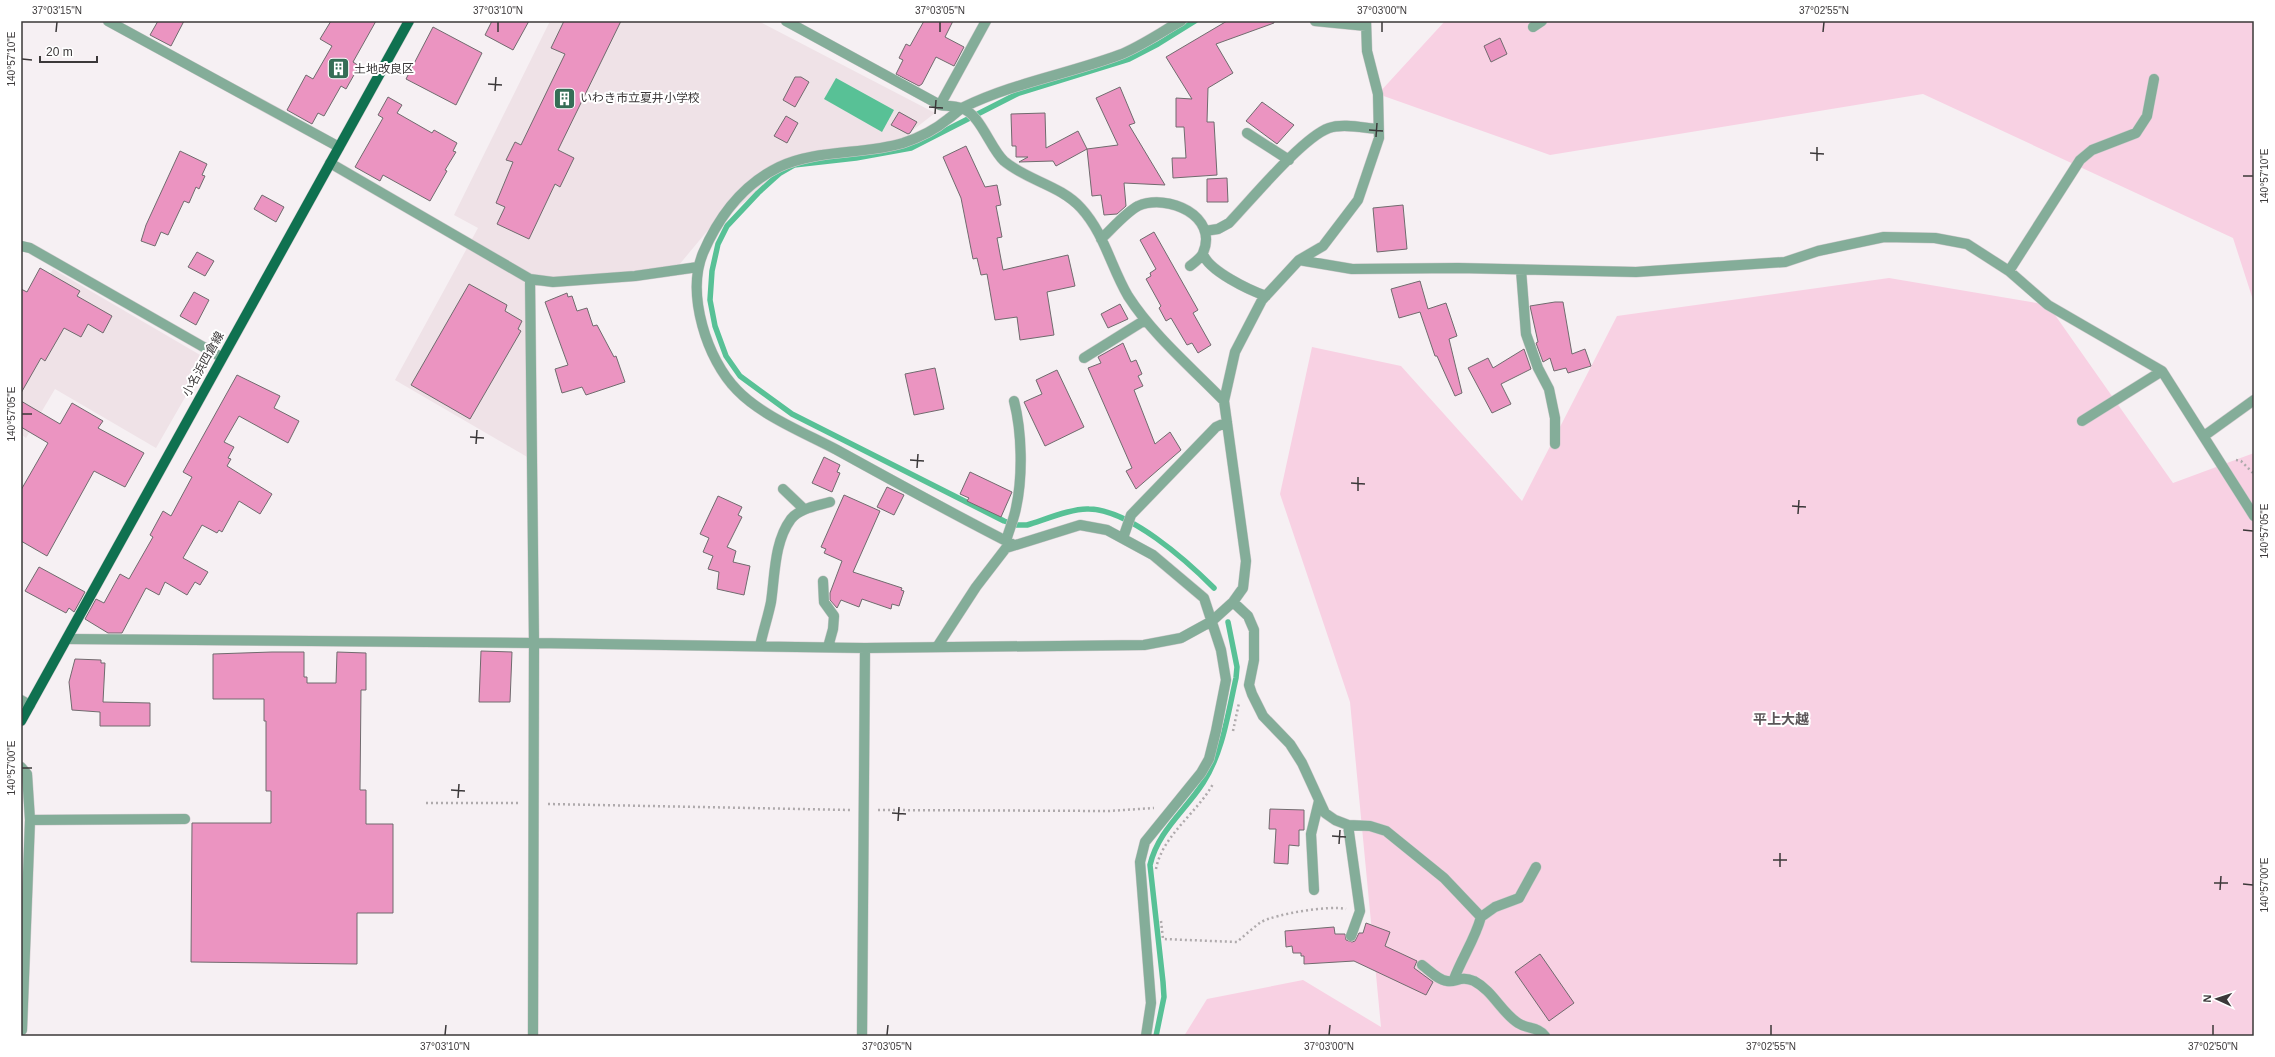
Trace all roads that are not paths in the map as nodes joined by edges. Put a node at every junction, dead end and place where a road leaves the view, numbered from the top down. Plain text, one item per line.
1 (108, 21) edge
2 (409, 21) edge
3 (786, 21) edge
4 (986, 21) edge
5 (1181, 21) edge
6 (1315, 21) edge
7 (1542, 21) edge
8 (1366, 23) edge
9 (1533, 27) dead end
10 (2154, 79) dead end
11 (940, 105) junction
12 (968, 113) junction
13 (1378, 129) junction
14 (1246, 133) dead end
15 (338, 147) junction
16 (1289, 160) junction
17 (330, 162) junction
18 (1205, 231) junction
19 (1101, 239) junction
20 (21, 246) edge
21 (1203, 254) junction
22 (1299, 260) junction
23 (1190, 266) dead end
24 (698, 267) junction
25 (1521, 270) junction
26 (2009, 271) junction
27 (530, 279) junction
28 (1266, 296) junction
29 (1145, 320) junction
30 (221, 358) junction
31 (1084, 358) dead end
32 (2162, 371) junction
33 (2254, 400) edge
34 (1014, 401) dead end
35 (1224, 401) junction
36 (2082, 421) dead end
37 (1227, 422) junction
38 (2204, 436) junction
39 (1555, 444) dead end
40 (783, 489) dead end
41 (830, 502) dead end
42 (804, 509) junction
43 (2254, 516) edge
44 (1123, 538) junction
45 (1009, 542) junction
46 (823, 581) dead end
47 (1233, 602) junction
48 (1212, 621) junction
49 (68, 639) junction
50 (534, 643) junction
51 (760, 646) junction
52 (828, 647) junction
53 (937, 647) junction
54 (866, 648) junction
55 (26, 702) edge
56 (21, 721) edge
57 (21, 767) edge
58 (1319, 800) junction
59 (185, 819) dead end
60 (30, 820) junction
61 (1348, 825) junction
62 (1536, 867) dead end
63 (1314, 890) dead end
64 (1481, 917) junction
65 (1351, 936) dead end
66 (1422, 965) dead end
67 (1454, 979) junction
68 (22, 1030) edge
69 (533, 1036) edge
70 (862, 1036) edge
71 (1146, 1036) edge
72 (1545, 1036) edge

1 - 15 street
2 - 15 main road, 小名浜四倉線
3 - 11 street
4 - 11 street
5 - 12 street
6 - 8 street
7 - 9 street
8 - 13 street
10 - 26 street
11 - 12 street
12 - 19 street
12 - 24 street
13 - 16 street
13 - 22 street
14 - 16 street
15 - 17 main road, 小名浜四倉線
16 - 18 street
17 - 27 street
17 - 30 main road, 小名浜四倉線
18 - 19 street
18 - 21 street
19 - 29 street
20 - 30 street
21 - 23 street
21 - 28 street
22 - 25 street
22 - 28 street
24 - 27 street
24 - 45 street
25 - 26 street
25 - 39 street
26 - 32 street
27 - 50 street
28 - 35 street
29 - 31 street
29 - 35 street
30 - 49 main road, 小名浜四倉線
32 - 36 street
32 - 38 street
33 - 38 street
34 - 45 street
35 - 37 street
37 - 44 street
37 - 47 street
38 - 43 street
40 - 42 street
41 - 42 street
42 - 51 street
44 - 45 street
44 - 48 street
45 - 53 street
46 - 52 street
47 - 48 street
47 - 58 street
48 - 53 street
48 - 71 street
49 - 50 street
49 - 55 main road, 小名浜四倉線
50 - 51 street
50 - 69 street
51 - 52 street
52 - 54 street
53 - 54 street
54 - 70 street
55 - 56 main road, 小名浜四倉線
57 - 60 street
58 - 61 street
58 - 63 street
59 - 60 street
60 - 68 street
61 - 64 street
61 - 65 street
62 - 64 street
64 - 67 street
66 - 67 street
67 - 72 street

